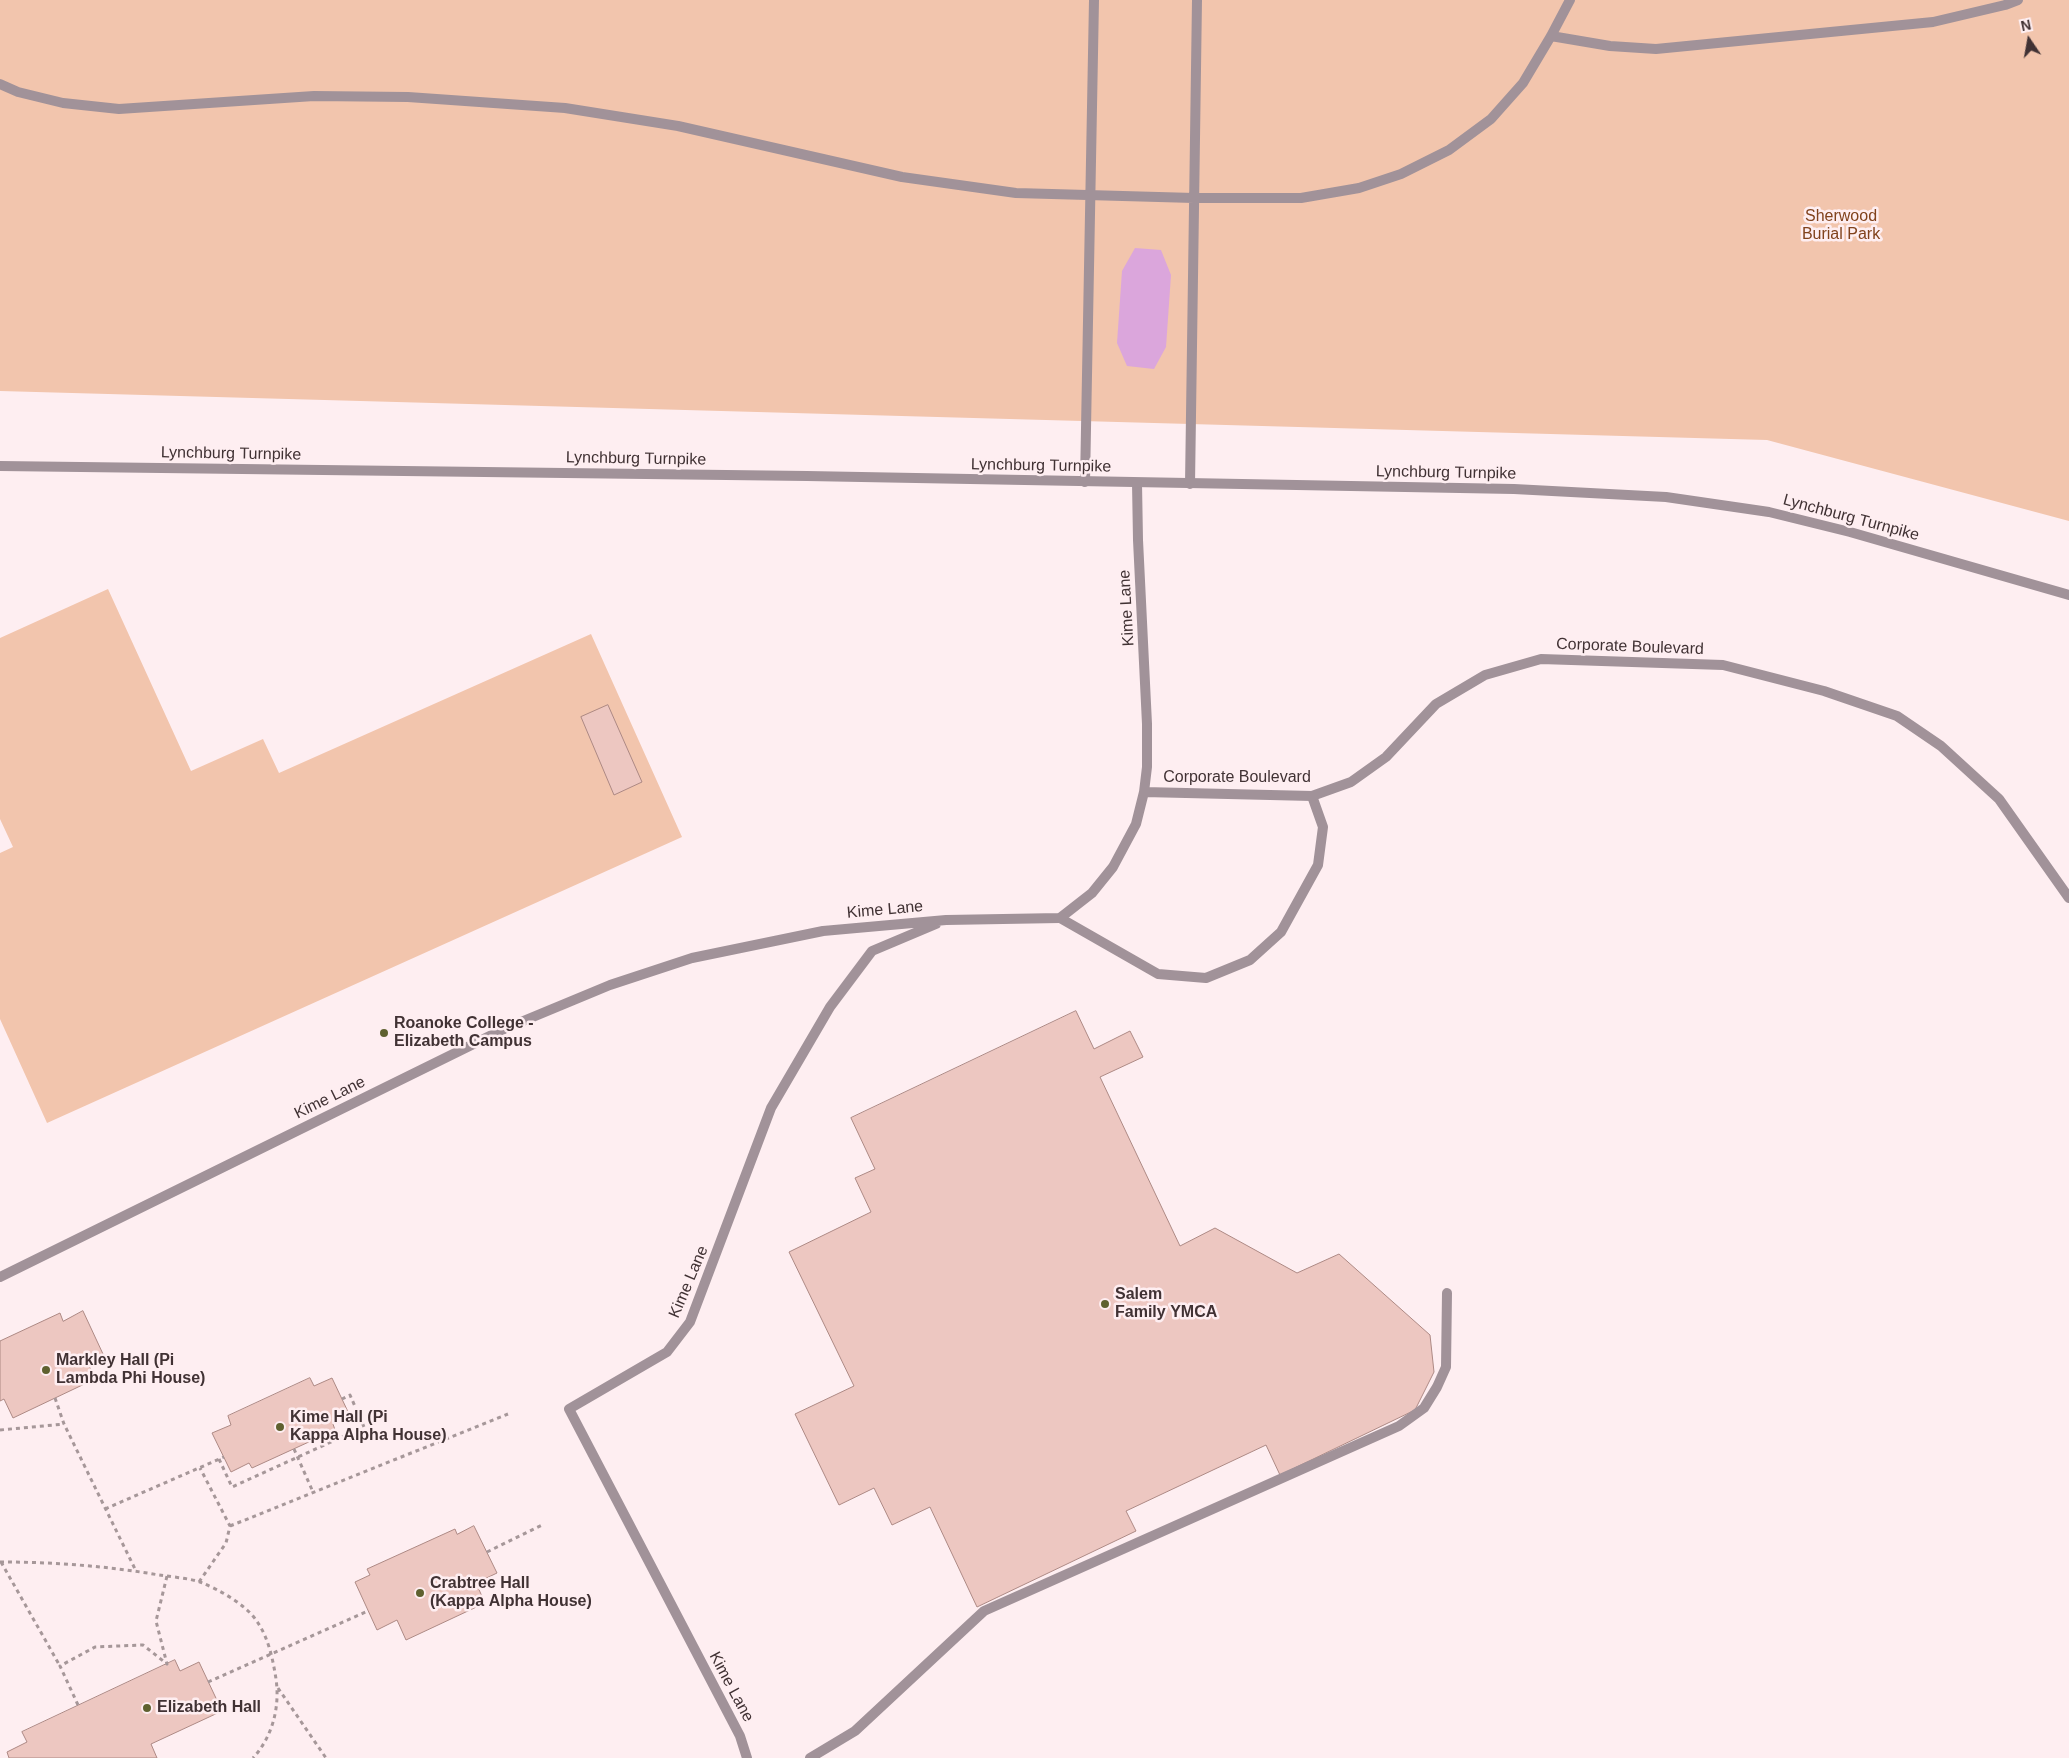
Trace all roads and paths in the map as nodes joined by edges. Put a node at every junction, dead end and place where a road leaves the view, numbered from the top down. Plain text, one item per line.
1 (1094, 0) edge
2 (1197, 0) edge
3 (1570, 0) edge
4 (2018, 0) edge
5 (1552, 36) junction
6 (0, 84) edge
7 (1092, 195) junction
8 (1194, 198) junction
9 (0, 466) edge
10 (1085, 482) junction
11 (1137, 482) junction
12 (1190, 484) junction
13 (2069, 595) edge
14 (1144, 792) junction
15 (1312, 796) junction
16 (2069, 898) edge
17 (1060, 918) junction
18 (946, 920) junction
19 (0, 1277) edge
20 (1447, 1293) dead end
21 (55, 1398) dead end
22 (342, 1399) dead end
23 (508, 1414) dead end
24 (64, 1424) junction
25 (0, 1430) edge
26 (294, 1449) dead end
27 (224, 1457) dead end
28 (298, 1457) junction
29 (219, 1459) junction
30 (200, 1468) junction
31 (313, 1492) junction
32 (106, 1508) junction
33 (544, 1524) dead end
34 (230, 1526) junction
35 (487, 1552) dead end
36 (0, 1562) edge
37 (136, 1571) junction
38 (166, 1576) junction
39 (199, 1582) junction
40 (368, 1611) dead end
41 (272, 1653) junction
42 (60, 1666) junction
43 (208, 1682) dead end
44 (278, 1688) junction
45 (78, 1705) dead end
46 (254, 1758) edge
47 (326, 1758) edge
48 (746, 1758) edge
49 (810, 1758) edge

1 - 7 street
2 - 8 street
3 - 5 street
4 - 5 street
5 - 8 street
6 - 7 street
7 - 8 street
7 - 10 street
8 - 12 street
9 - 10 street, Lynchburg Turnpike
10 - 11 street, Lynchburg Turnpike
11 - 12 street, Lynchburg Turnpike
11 - 14 street, Kime Lane
12 - 13 street, Lynchburg Turnpike
14 - 15 street, Corporate Boulevard
14 - 17 street, Kime Lane
15 - 16 street, Corporate Boulevard
15 - 17 street
17 - 18 street, Kime Lane
18 - 19 street, Kime Lane
18 - 48 street, Kime Lane
20 - 49 street
21 - 24 path
22 - 28 path
23 - 31 path
24 - 25 path
24 - 32 path
26 - 28 path
27 - 29 path
28 - 29 path
28 - 31 path
29 - 30 path
30 - 32 path
30 - 34 path
31 - 34 path
32 - 37 path
33 - 35 path
34 - 39 path
36 - 37 path
36 - 42 path
37 - 38 path
38 - 39 path
38 - 42 path
39 - 41 path
40 - 41 path
41 - 43 path
41 - 44 path
42 - 45 path
44 - 46 path
44 - 47 path

